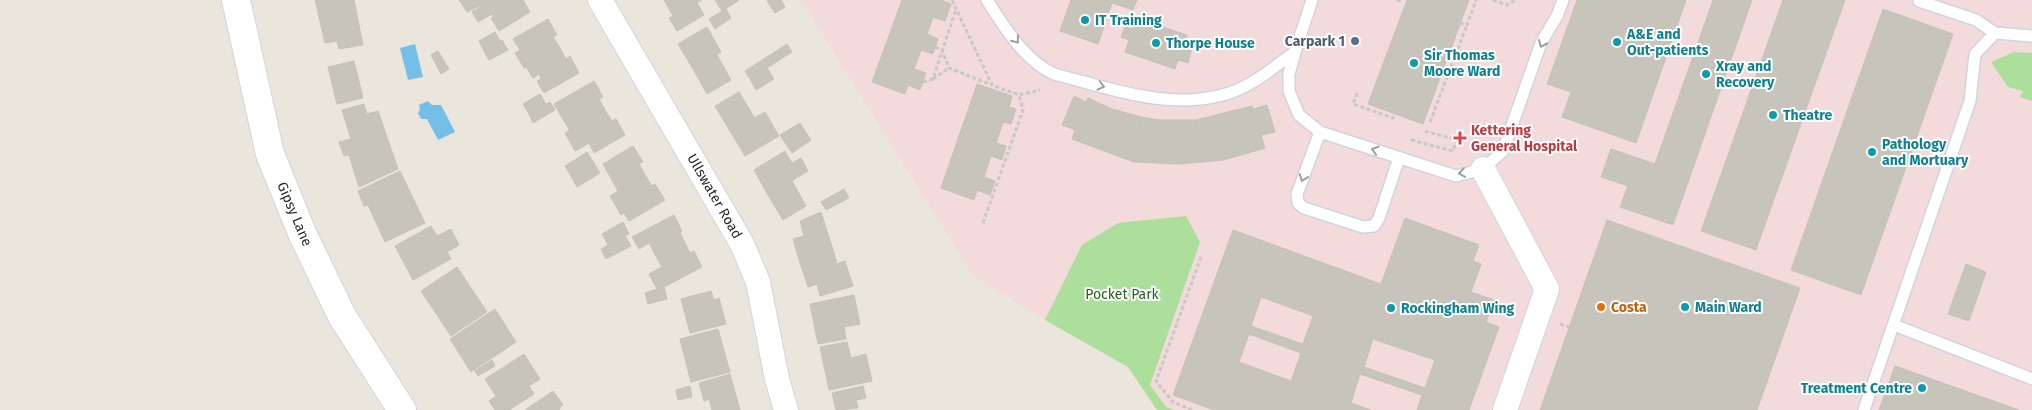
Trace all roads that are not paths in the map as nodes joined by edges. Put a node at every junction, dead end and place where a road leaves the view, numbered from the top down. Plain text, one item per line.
1 (236, 0) edge
2 (600, 0) edge
3 (987, 0) edge
4 (1312, 0) edge
5 (1563, 0) edge
6 (1919, 1) edge
7 (1995, 33) junction
8 (2032, 36) edge
9 (1295, 52) junction
10 (1320, 132) junction
11 (1399, 158) junction
12 (1483, 169) junction
13 (1894, 325) junction
14 (2032, 379) edge
15 (402, 410) edge
16 (786, 410) edge
17 (1505, 410) edge
18 (1864, 410) edge

1 - 15 main road, Gipsy Lane
2 - 16 street, Ullswater Road
3 -> 9 lane
4 - 9 lane
5 -> 12 lane
6 - 7 lane
7 - 8 lane
7 - 13 lane
9 - 10 lane
11 -> 10 lane
10 -> 11 lane
12 -> 11 lane
12 - 17 street
13 - 14 lane
13 - 18 lane

